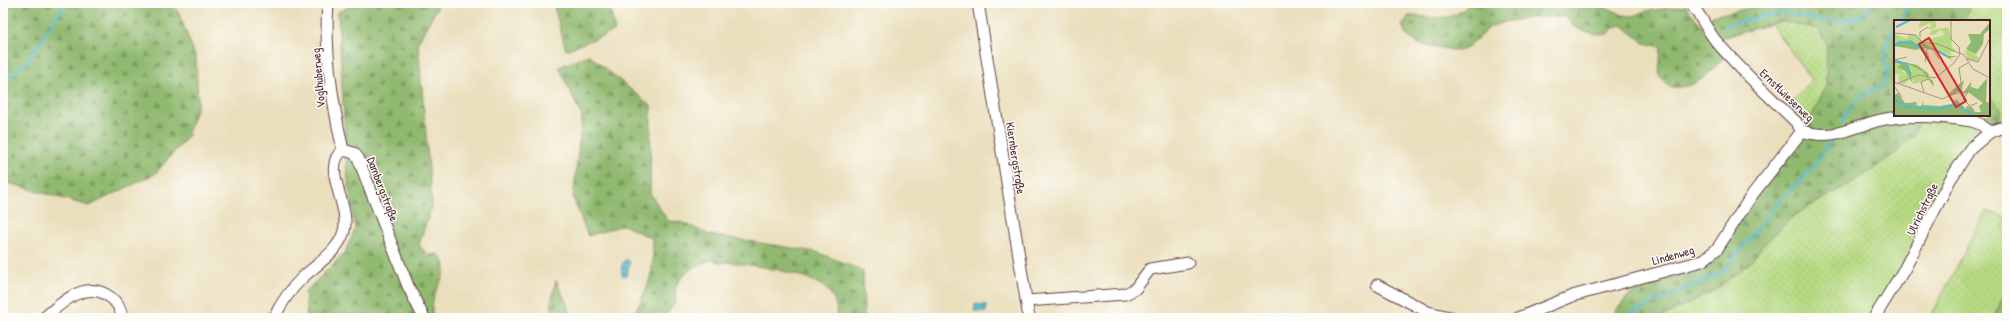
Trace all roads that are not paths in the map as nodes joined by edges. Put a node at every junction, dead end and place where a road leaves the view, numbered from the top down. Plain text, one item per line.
1 (328, 3) edge
2 (978, 3) edge
3 (1690, 3) edge
4 (2007, 126) edge
5 (1802, 131) junction
6 (1990, 132) junction
7 (343, 150) junction
8 (1188, 263) dead end
9 (1376, 285) dead end
10 (1026, 301) junction
11 (44, 318) edge
12 (122, 318) edge
13 (274, 318) edge
14 (424, 318) edge
15 (1029, 318) edge
16 (1454, 318) edge
17 (1518, 318) edge
18 (1874, 318) edge

1 - 7 street, Voglhuberweg
2 - 10 street, Kiernbergstraße
3 - 5 street, Ernstlwieserweg
4 - 6 street, Ulrichstraße
5 - 6 street, Ernstlwieserweg
5 - 17 street, Lindenweg
6 - 18 street, Ulrichstraße
7 - 13 street
7 - 14 street, Dambergstraße
8 - 10 street
9 - 16 street
10 - 15 street, Kiernbergstraße
11 - 12 street

